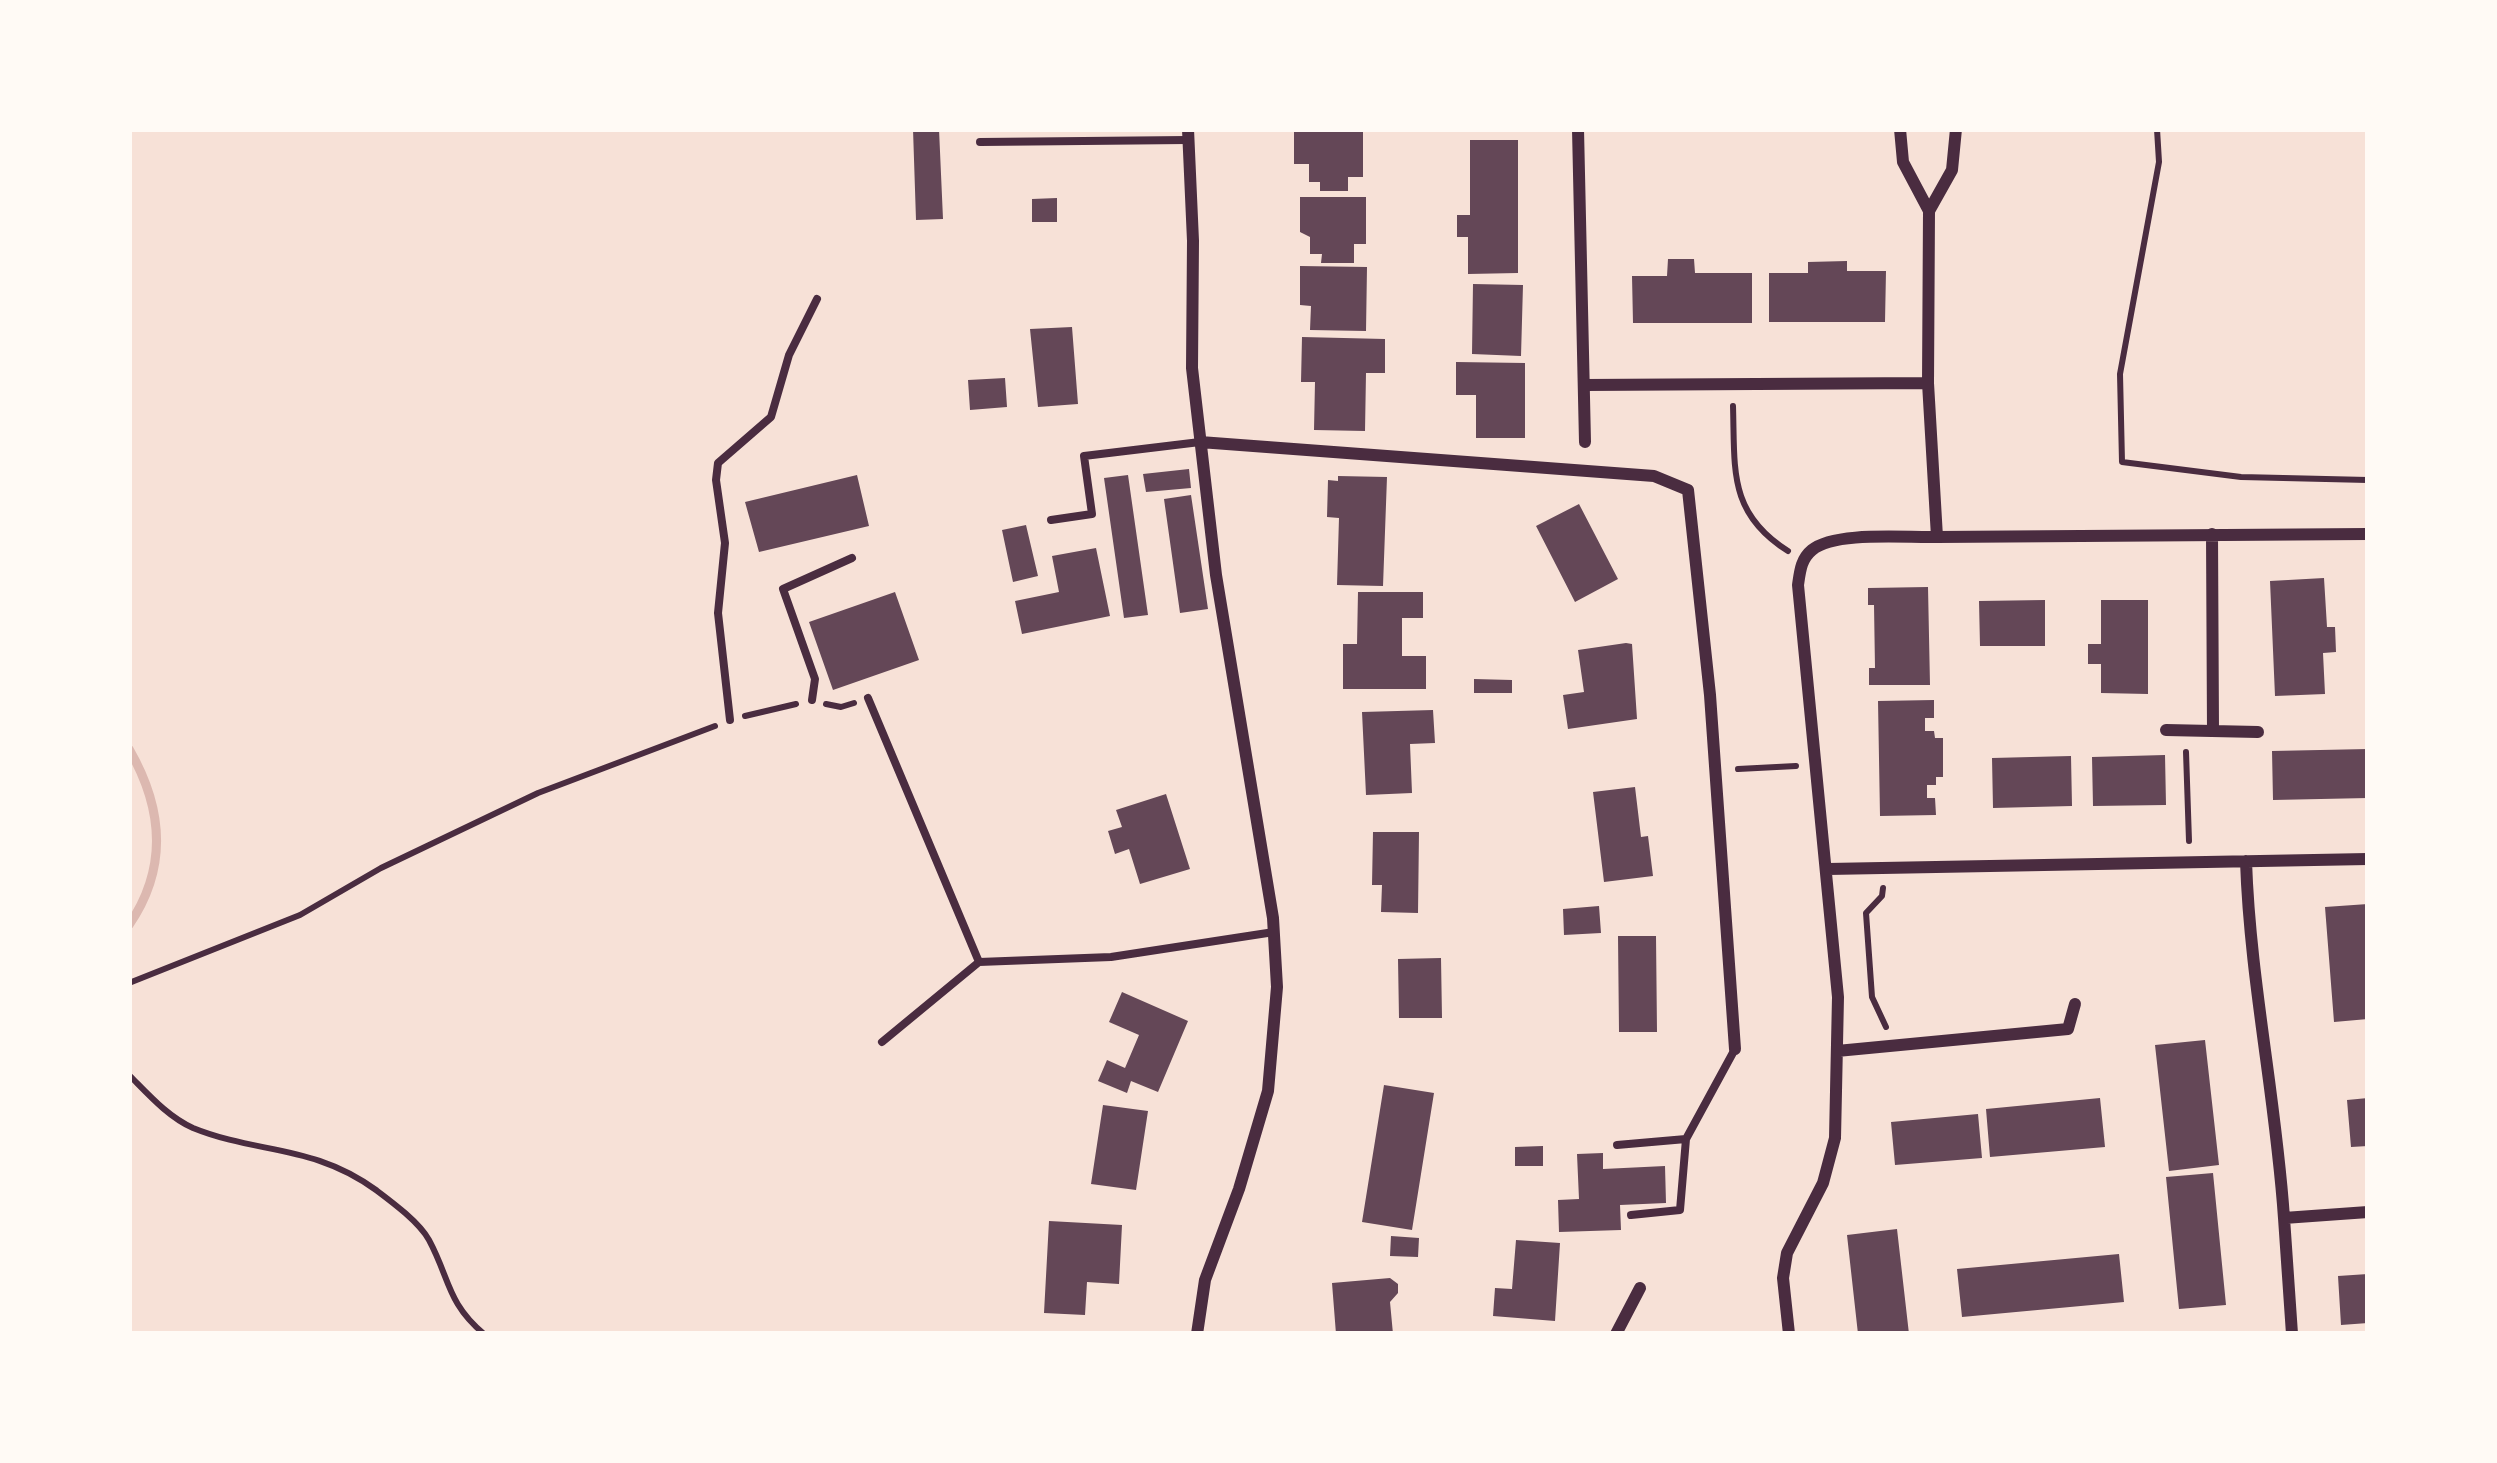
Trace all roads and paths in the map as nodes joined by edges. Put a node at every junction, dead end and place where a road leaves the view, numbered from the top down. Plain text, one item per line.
1 (1578, 129) edge
2 (1900, 129) edge
3 (1957, 129) edge
4 (2157, 129) edge
5 (1188, 134) edge
6 (980, 142) dead end
7 (1929, 211) junction
8 (818, 299) dead end
9 (1928, 383) junction
10 (1732, 384) junction
11 (1585, 385) junction
12 (1200, 442) junction
13 (1585, 442) dead end
14 (2368, 480) edge
15 (1052, 520) dead end
16 (2212, 534) junction
17 (2368, 534) edge
18 (1937, 537) junction
19 (853, 558) dead end
20 (1804, 561) junction
21 (868, 698) joint
22 (812, 700) junction
23 (730, 720) junction
24 (2166, 730) dead end
25 (2186, 730) junction
26 (2213, 731) junction
27 (2258, 732) dead end
28 (1816, 766) junction
29 (1716, 770) junction
30 (2368, 859) edge
31 (2246, 861) junction
32 (2190, 862) junction
33 (1882, 867) junction
34 (1828, 868) junction
35 (1274, 932) junction
36 (979, 962) junction
37 (129, 983) edge
38 (2074, 1004) dead end
39 (881, 1042) dead end
40 (1890, 1048) junction
41 (1736, 1049) joint
42 (1837, 1051) junction
43 (129, 1075) edge
44 (1686, 1139) junction
45 (1617, 1145) dead end
46 (2368, 1212) edge
47 (1631, 1215) dead end
48 (2284, 1218) junction
49 (1640, 1288) dead end
50 (484, 1334) edge
51 (1197, 1334) edge
52 (1616, 1334) edge
53 (1789, 1334) edge
54 (2292, 1334) edge

1 - 11 street
2 - 7 street
3 - 7 street
4 - 14 path
5 - 6 lane
5 - 12 street
7 - 9 street
8 - 23 lane
9 - 10 street
9 - 18 street
10 - 11 street
10 - 20 path
11 - 13 street
12 - 15 lane
12 - 29 street
12 - 35 street
16 - 17 street
16 - 18 street
16 - 26 street
18 - 20 street
19 - 22 lane
20 - 28 street
21 - 22 path
21 - 36 lane
22 - 23 path
23 - 37 path
24 - 25 street
25 - 26 street
25 - 32 path
26 - 27 street
28 - 29 path
28 - 34 street
29 - 41 street
30 - 31 street
31 - 32 street
31 - 48 street
32 - 33 street
33 - 34 street
33 - 40 path
34 - 42 street
35 - 36 lane
35 - 51 street
36 - 39 lane
38 - 40 street
40 - 42 street
41 - 44 lane
42 - 53 street
43 - 50 path
44 - 45 lane
44 - 47 lane
46 - 48 street
48 - 54 street
49 - 52 street

